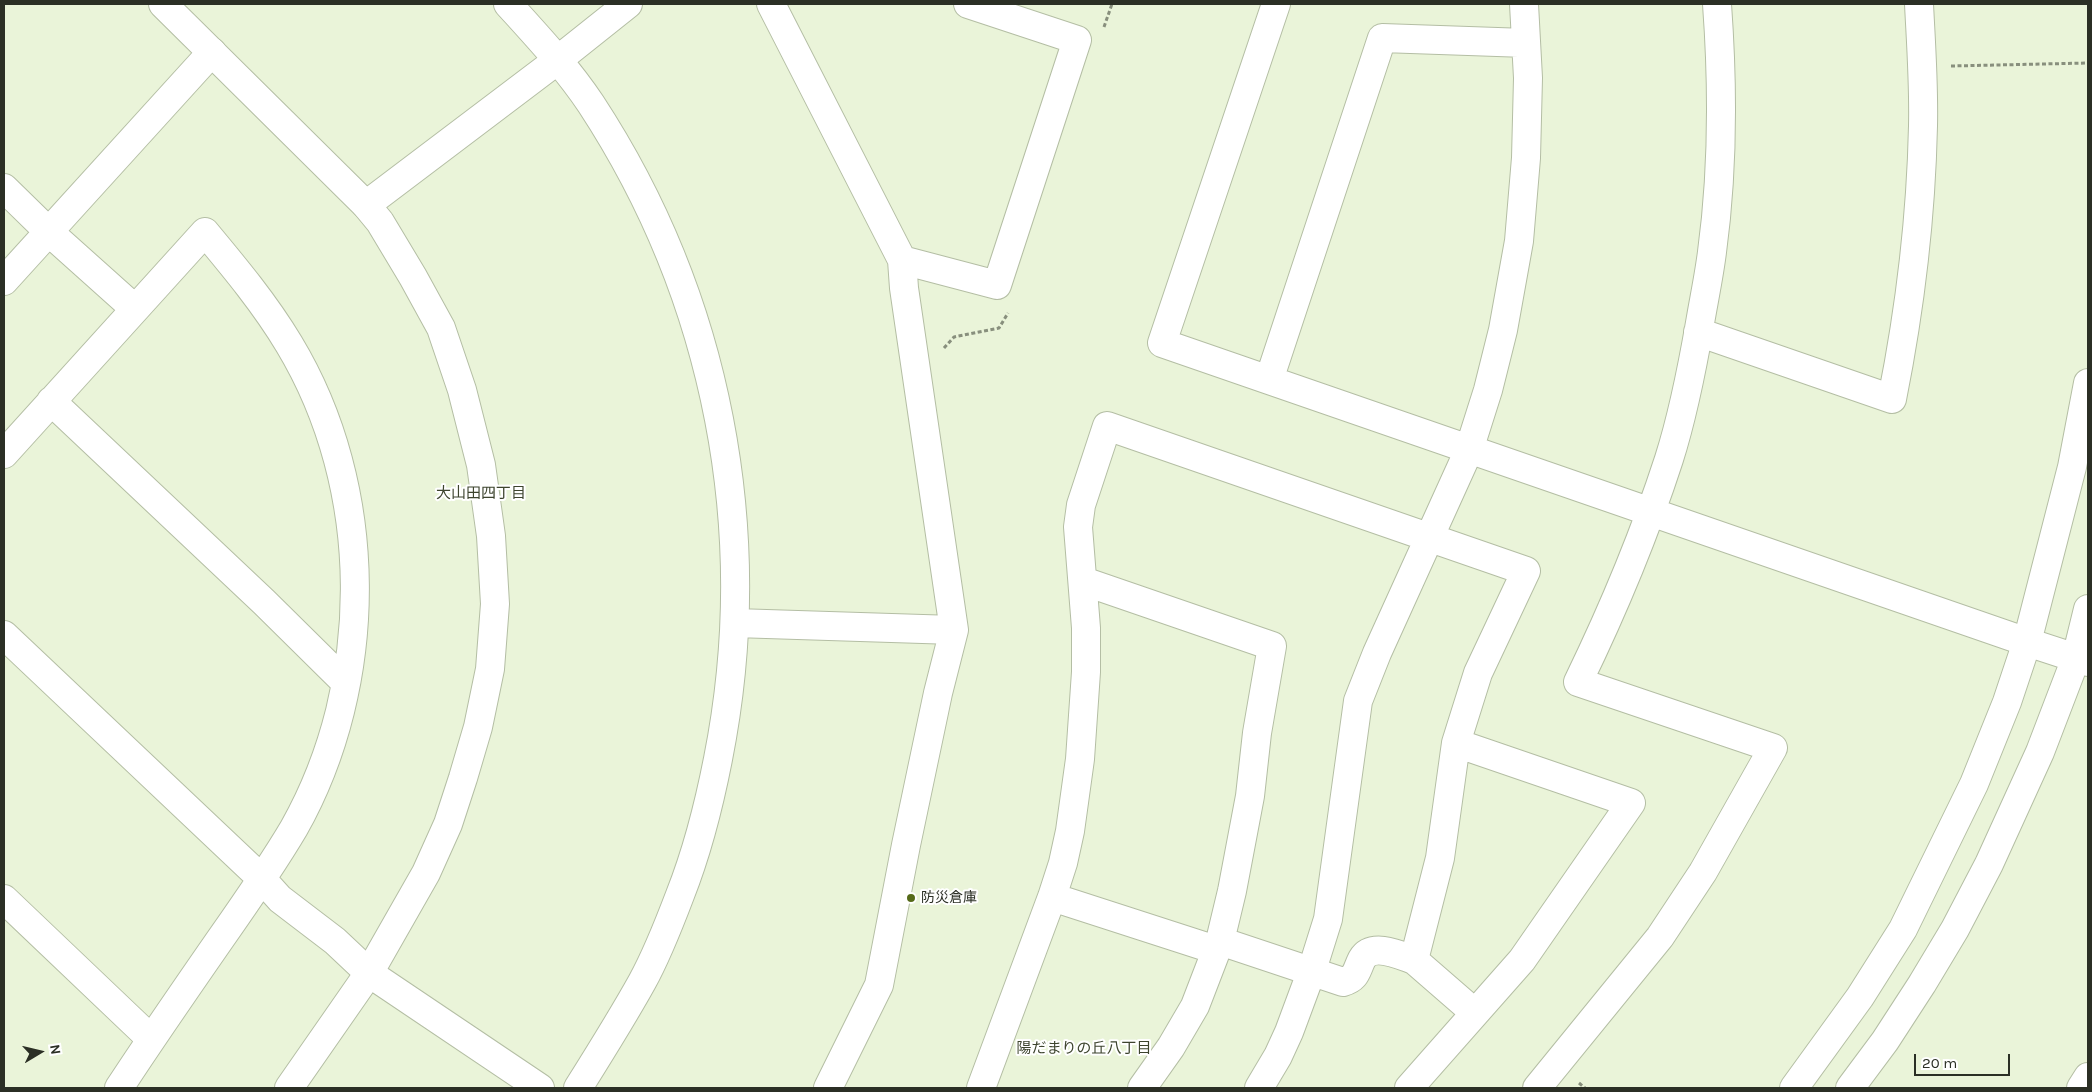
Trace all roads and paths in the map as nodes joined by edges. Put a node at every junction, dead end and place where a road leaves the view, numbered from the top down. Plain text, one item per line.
1 (162, 4) edge
2 (508, 4) edge
3 (628, 4) edge
4 (771, 4) edge
5 (968, 4) edge
6 (1276, 4) edge
7 (1524, 4) edge
8 (1717, 4) edge
9 (1919, 4) edge
10 (1526, 43) junction
11 (212, 52) junction
12 (558, 60) junction
13 (2088, 63) edge
14 (1922, 66) junction
15 (4, 188) edge
16 (366, 205) junction
17 (49, 232) junction
18 (902, 260) junction
19 (4, 281) edge
20 (135, 309) junction
21 (1698, 332) junction
22 (1269, 380) junction
23 (2088, 383) edge
24 (51, 401) junction
25 (1469, 450) junction
26 (4, 454) edge
27 (1651, 511) junction
28 (1430, 537) junction
29 (1083, 581) junction
30 (2088, 609) edge
31 (735, 623) junction
32 (954, 630) junction
33 (2027, 642) junction
34 (8, 646) edge
35 (2082, 660) edge
36 (345, 682) junction
37 (1456, 744) junction
38 (262, 879) junction
39 (1052, 897) junction
40 (4, 899) edge
41 (1218, 946) junction
42 (1414, 960) junction
43 (1312, 970) junction
44 (369, 974) junction
45 (1476, 1012) junction
46 (151, 1039) junction
47 (2088, 1077) edge
48 (984, 1086) edge
49 (119, 1088) edge
50 (289, 1088) edge
51 (540, 1088) edge
52 (578, 1088) edge
53 (828, 1088) edge
54 (1142, 1088) edge
55 (1259, 1088) edge
56 (1409, 1088) edge
57 (1537, 1088) edge
58 (1794, 1088) edge
59 (1850, 1088) edge
60 (2082, 1088) edge

1 - 11 street
2 - 12 street
3 - 12 street
4 - 18 street
5 - 18 street
6 - 22 street
7 - 10 street
8 - 21 street
9 - 14 street
10 - 22 street
10 - 25 street
11 - 16 street
11 - 17 street
12 - 16 street
12 - 31 street
13 - 14 path
14 - 21 street
15 - 17 street
16 - 44 street
17 - 19 street
17 - 20 street
18 - 32 street
20 - 24 street
20 - 36 street
21 - 27 street
22 - 25 street
23 - 33 street
24 - 26 street
24 - 36 street
25 - 27 street
25 - 28 street
27 - 33 street
27 - 57 street
28 - 29 street
28 - 37 street
28 - 43 street
29 - 39 street
29 - 41 street
30 - 35 street
31 - 32 street
31 - 52 street
32 - 53 street
33 - 35 street
33 - 58 street
34 - 38 street
35 - 59 street
36 - 38 street
37 - 42 street
37 - 45 street
38 - 44 street
38 - 46 street
39 - 41 street
39 - 48 street
40 - 46 street
41 - 43 street
41 - 54 street
42 - 43 street
42 - 45 street
43 - 55 street
44 - 50 street
44 - 51 street
45 - 56 street
46 - 49 street
47 - 60 street

